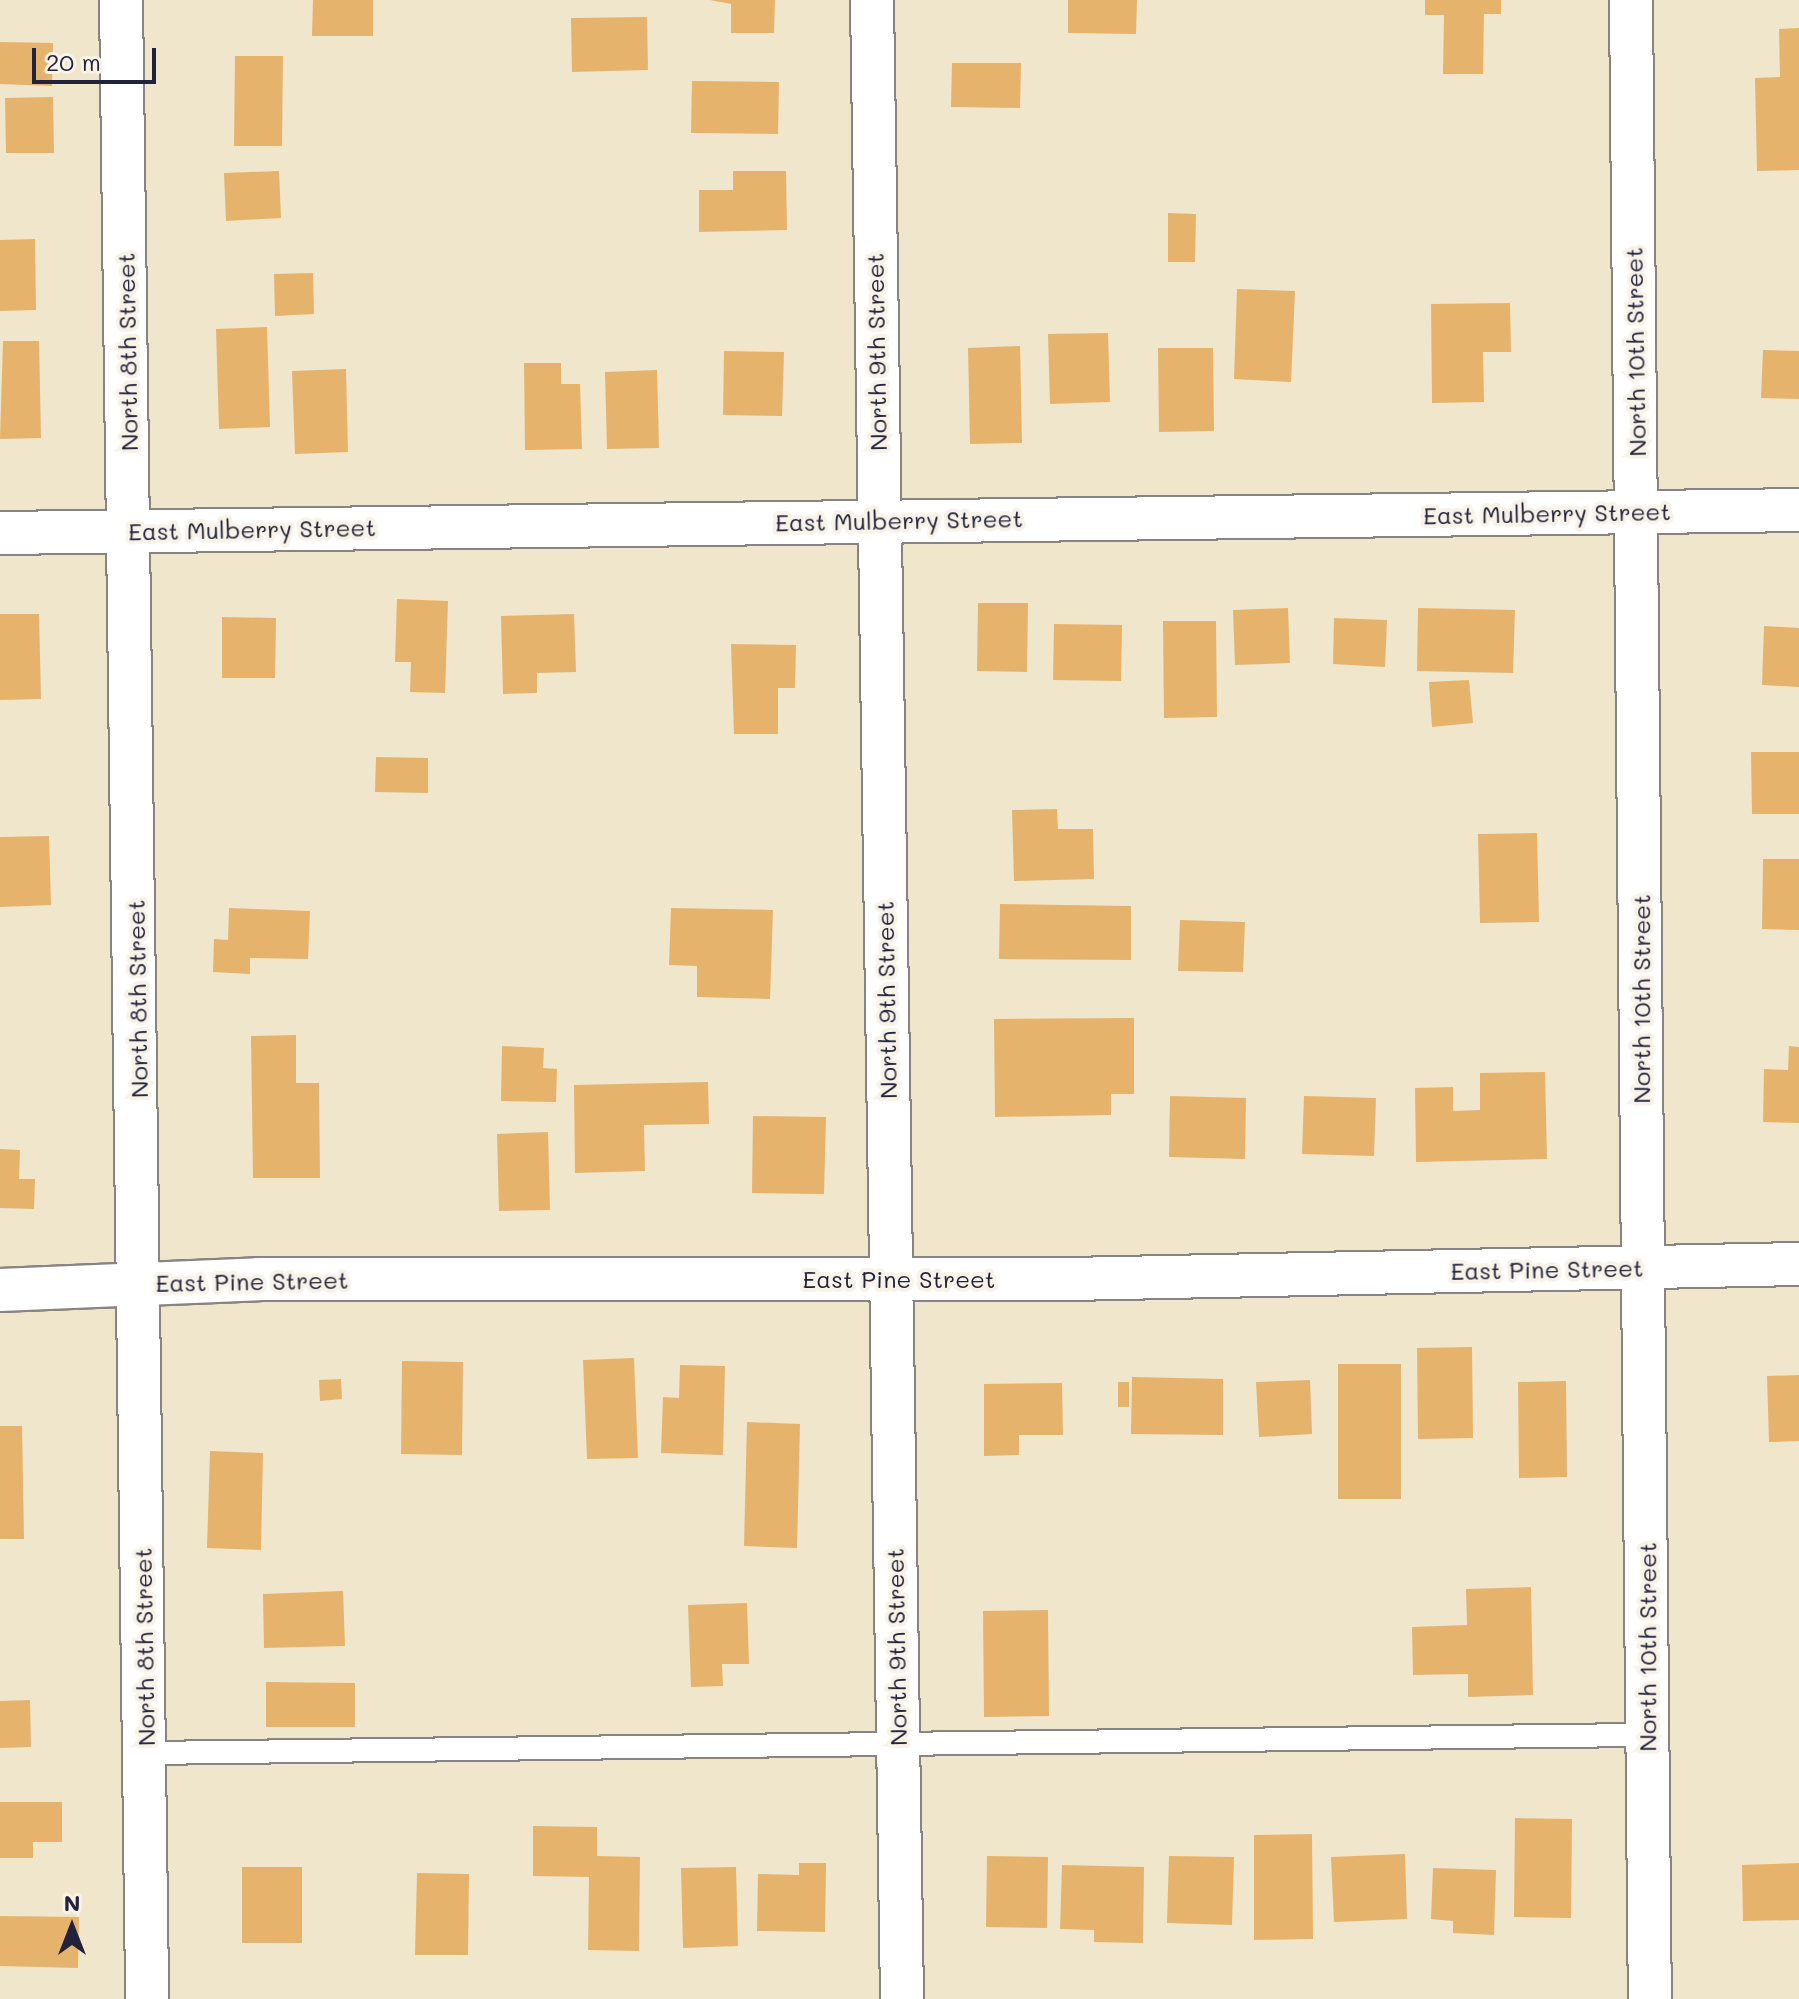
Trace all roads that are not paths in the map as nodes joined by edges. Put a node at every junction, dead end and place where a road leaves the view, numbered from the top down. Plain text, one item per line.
1 (121, 0) edge
2 (872, 0) edge
3 (1631, 0) edge
4 (1799, 510) edge
5 (1637, 512) junction
6 (878, 520) junction
7 (130, 531) junction
8 (0, 533) edge
9 (1799, 1264) edge
10 (1644, 1267) junction
11 (890, 1279) junction
12 (141, 1284) junction
13 (0, 1290) edge
14 (1647, 1735) junction
15 (898, 1744) junction
16 (145, 1753) junction
17 (147, 1999) edge
18 (902, 1999) edge
19 (1650, 1999) edge

1 - 7 street, North 8th Street
2 - 6 street, North 9th Street
3 - 5 street, North 10th Street
4 - 5 street, East Mulberry Street
5 - 6 street, East Mulberry Street
5 - 10 street, North 10th Street
6 - 7 street, East Mulberry Street
6 - 11 street, North 9th Street
7 - 8 street, East Mulberry Street
7 - 12 street, North 8th Street
9 - 10 street, East Pine Street
10 - 11 street, East Pine Street
10 - 14 street, North 10th Street
11 - 12 street, East Pine Street
11 - 15 street, North 9th Street
12 - 13 street, East Pine Street
12 - 16 street, North 8th Street
14 - 15 lane
14 - 19 street, North 10th Street
15 - 16 lane
15 - 18 street, North 9th Street
16 - 17 street, North 8th Street

